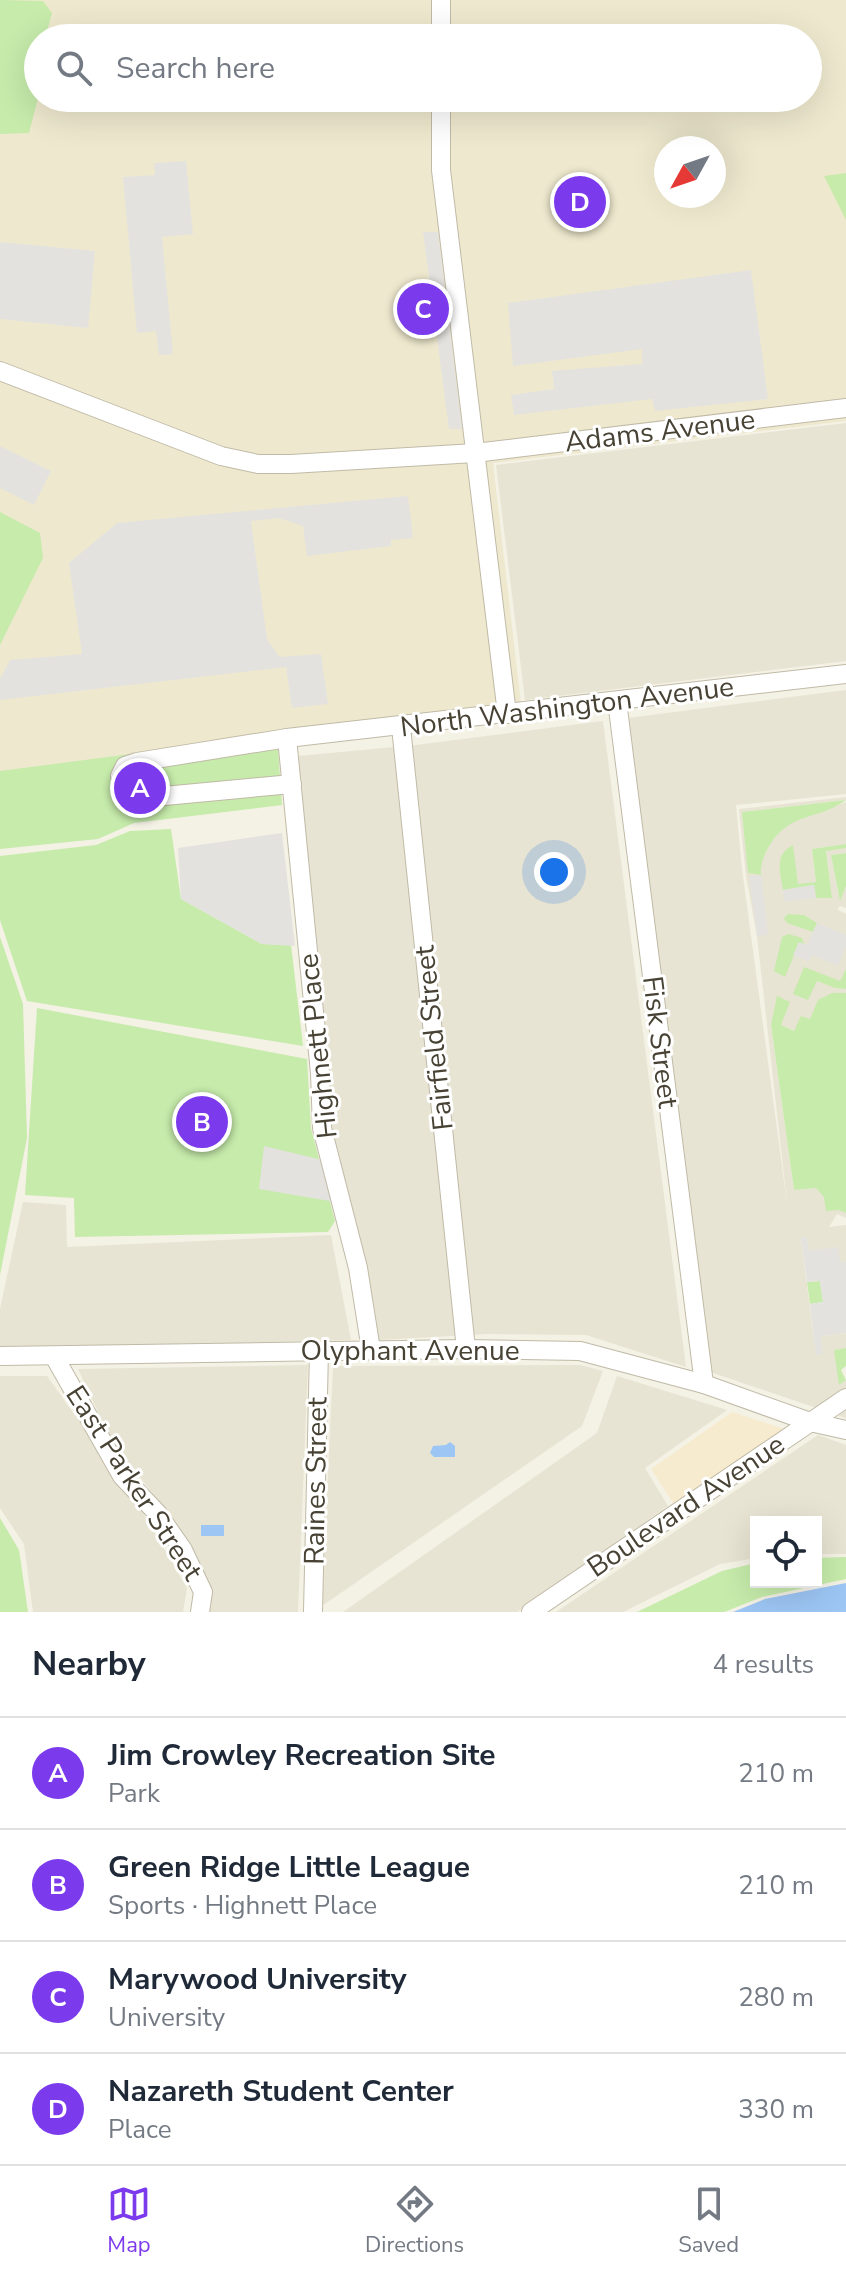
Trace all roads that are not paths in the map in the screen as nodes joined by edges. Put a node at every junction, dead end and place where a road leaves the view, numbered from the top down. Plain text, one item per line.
1 (441, 0) edge
2 (441, 24) edge
3 (441, 112) edge
4 (0, 371) edge
5 (846, 408) edge
6 (475, 453) junction
7 (846, 674) edge
8 (617, 701) junction
9 (507, 714) junction
10 (401, 727) junction
11 (287, 738) junction
12 (292, 784) junction
13 (466, 1349) junction
14 (371, 1350) junction
15 (319, 1351) junction
16 (0, 1356) edge
17 (54, 1356) junction
18 (704, 1384) junction
19 (846, 1398) edge
20 (810, 1422) junction
21 (846, 1430) edge
22 (200, 1612) edge
23 (313, 1612) edge
24 (531, 1612) edge

1 - 2 street
3 - 6 street
4 - 6 street, Adams Avenue
5 - 6 street, Adams Avenue
6 - 9 street
7 - 8 street, North Washington Avenue
8 - 9 street, North Washington Avenue
8 - 18 street, Fisk Street
9 - 10 street, North Washington Avenue
10 - 11 street, North Washington Avenue
10 - 13 street, Fairfield Street
11 - 12 street, Highnett Place
11 - 12 street, North Washington Avenue
12 - 14 street, Highnett Place
13 - 14 street, Olyphant Avenue
13 - 18 street, Olyphant Avenue
14 - 15 street, Olyphant Avenue
15 - 17 street, Olyphant Avenue
15 - 23 street, Raines Street
16 - 17 street, Olyphant Avenue
17 - 22 street, East Parker Street
18 - 20 street, Olyphant Avenue
19 - 20 street
20 - 21 street, Boulevard Avenue
20 - 24 street, Boulevard Avenue

